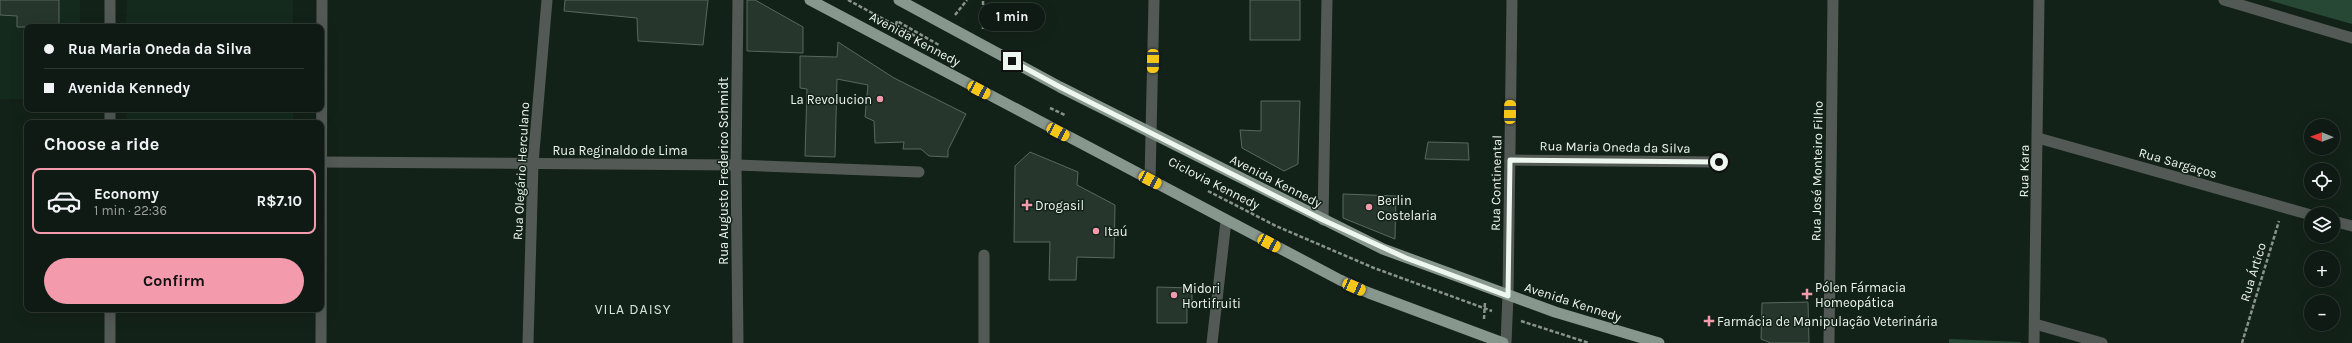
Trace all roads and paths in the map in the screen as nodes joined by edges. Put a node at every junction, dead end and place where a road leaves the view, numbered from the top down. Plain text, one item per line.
1 (110, 0) edge
2 (322, 0) edge
3 (547, 0) edge
4 (738, 0) edge
5 (810, 0) edge
6 (848, 0) edge
7 (899, 0) edge
8 (967, 0) edge
9 (983, 0) edge
10 (1154, 0) edge
11 (1327, 0) edge
12 (1512, 0) edge
13 (1833, 0) edge
14 (2039, 0) edge
15 (2224, 0) edge
16 (954, 17) dead end
17 (110, 24) edge
18 (322, 24) edge
19 (896, 25) junction
20 (983, 31) dead end
21 (2352, 38) edge
22 (939, 45) dead end
23 (937, 48) dead end
24 (1046, 105) dead end
25 (1066, 116) dead end
26 (1152, 134) junction
27 (2038, 138) junction
28 (1510, 160) junction
29 (324, 162) edge
30 (1719, 162) dead end
31 (533, 163) junction
32 (736, 165) junction
33 (919, 172) dead end
34 (1150, 180) junction
35 (1205, 189) dead end
36 (2284, 208) junction
37 (2304, 213) edge
38 (1323, 220) junction
39 (1226, 221) junction
40 (2340, 223) edge
41 (2352, 226) edge
42 (984, 255) dead end
43 (1486, 287) junction
44 (1508, 296) junction
45 (1485, 308) junction
46 (110, 312) edge
47 (321, 312) edge
48 (1507, 317) junction
49 (2035, 324) junction
50 (1484, 336) junction
51 (110, 343) edge
52 (321, 343) edge
53 (528, 343) edge
54 (738, 343) edge
55 (984, 343) edge
56 (1212, 343) edge
57 (1505, 343) edge
58 (1589, 343) edge
59 (1659, 343) edge
60 (1829, 343) edge
61 (2034, 343) edge
62 (2102, 343) edge
63 (2242, 343) edge

1 - 17 street
2 - 18 street
3 - 31 street, Rua Olegário Herculano
4 - 32 street, Rua Augusto Frederico Schmidt
5 - 34 main road, Avenida Kennedy
6 - 19 path
7 - 26 main road, Avenida Kennedy
8 - 16 path
9 - 20 path
10 - 26 street
11 - 38 street
12 - 28 street, Rua Continental
13 - 60 street, Rua José Monteiro Filho
14 - 27 street, Rua Kara
15 - 21 street
19 - 22 path
19 - 23 path
24 - 25 path
26 - 34 street
26 - 38 main road, Avenida Kennedy
27 - 36 street, Rua Sargaços
27 - 49 street, Rua Kara
28 - 30 street, Rua Maria Oneda da Silva
28 - 44 street, Rua Continental
29 - 31 street, Rua Reginaldo de Lima
31 - 32 street, Rua Reginaldo de Lima
31 - 53 street, Rua Olegário Herculano
32 - 33 street, Rua Reginaldo de Lima
32 - 54 street, Rua Augusto Frederico Schmidt
34 - 39 main road, Avenida Kennedy
35 - 45 path, Ciclovia Kennedy
36 - 37 street, Rua Sargaços
36 - 63 path, Rua Ártico
38 - 43 main road, Avenida Kennedy
39 - 50 main road, Avenida Kennedy
39 - 56 street
40 - 41 street
42 - 55 street
43 - 44 main road, Avenida Kennedy
43 - 45 path
44 - 48 street, Rua Continental
44 - 59 main road, Avenida Kennedy
45 - 48 path, Ciclovia Kennedy
45 - 50 path
46 - 51 street
47 - 52 street
48 - 57 street, Rua Continental
48 - 58 path, Ciclovia Kennedy
49 - 61 street, Rua Kara
49 - 62 street
50 - 57 main road, Avenida Kennedy

